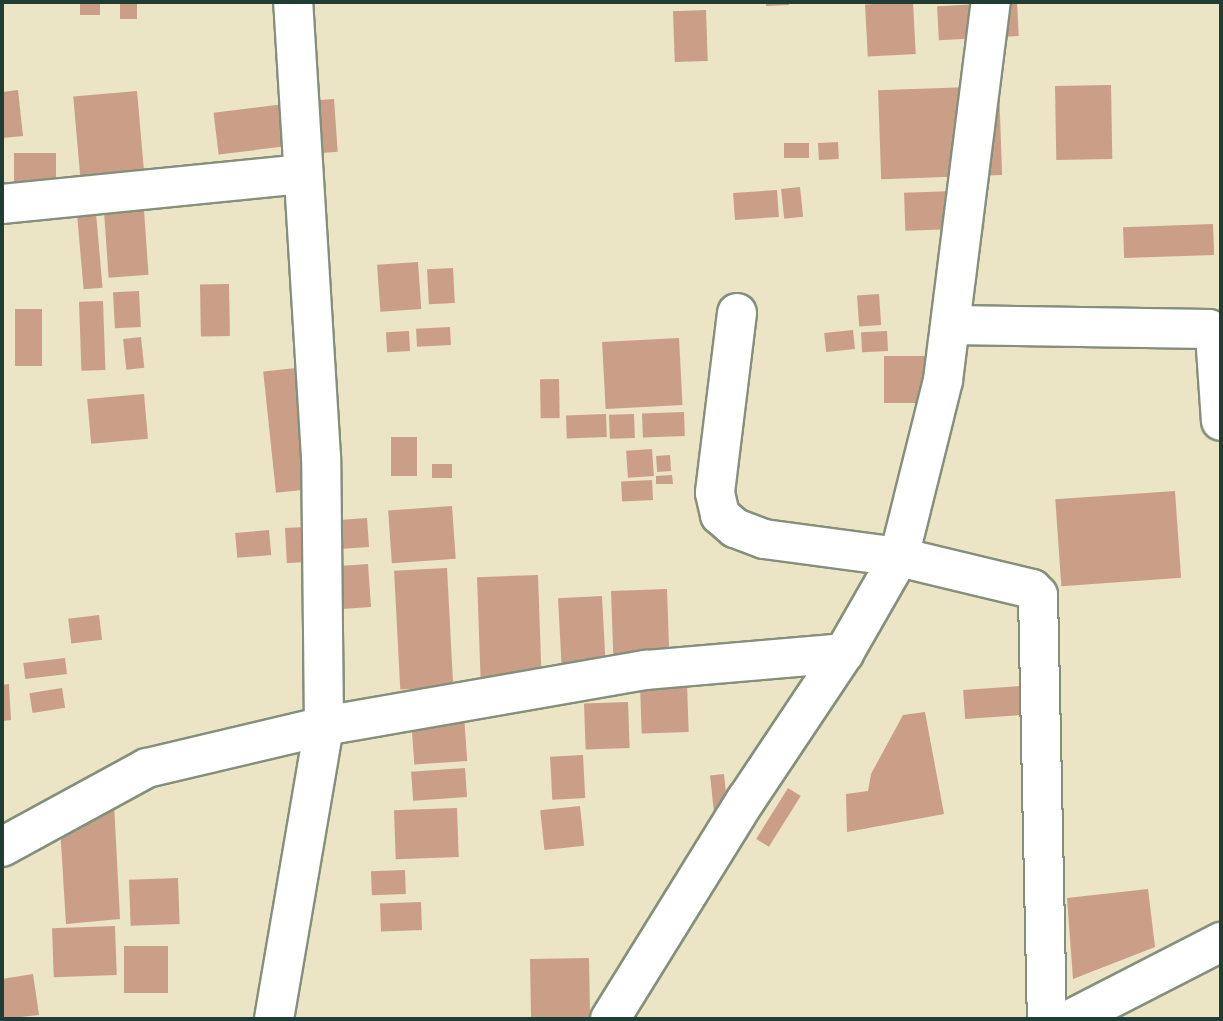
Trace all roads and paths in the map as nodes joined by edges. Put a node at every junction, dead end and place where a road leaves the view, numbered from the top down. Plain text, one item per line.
1 (293, 2) edge
2 (991, 2) edge
3 (303, 174) junction
4 (2, 204) edge
5 (737, 313) dead end
6 (951, 325) junction
7 (1221, 421) edge
8 (899, 557) junction
9 (844, 653) junction
10 (324, 726) junction
11 (2, 847) edge
12 (1221, 942) edge
13 (274, 1019) edge
14 (610, 1019) edge
15 (1047, 1019) edge
16 (1071, 1019) edge

1 - 3 street
2 - 6 street
3 - 4 street
3 - 10 street
5 - 8 street
6 - 7 street
6 - 8 street
8 - 9 street
8 - 15 street
9 - 10 street
9 - 14 street
10 - 11 street
10 - 13 street
12 - 16 street

